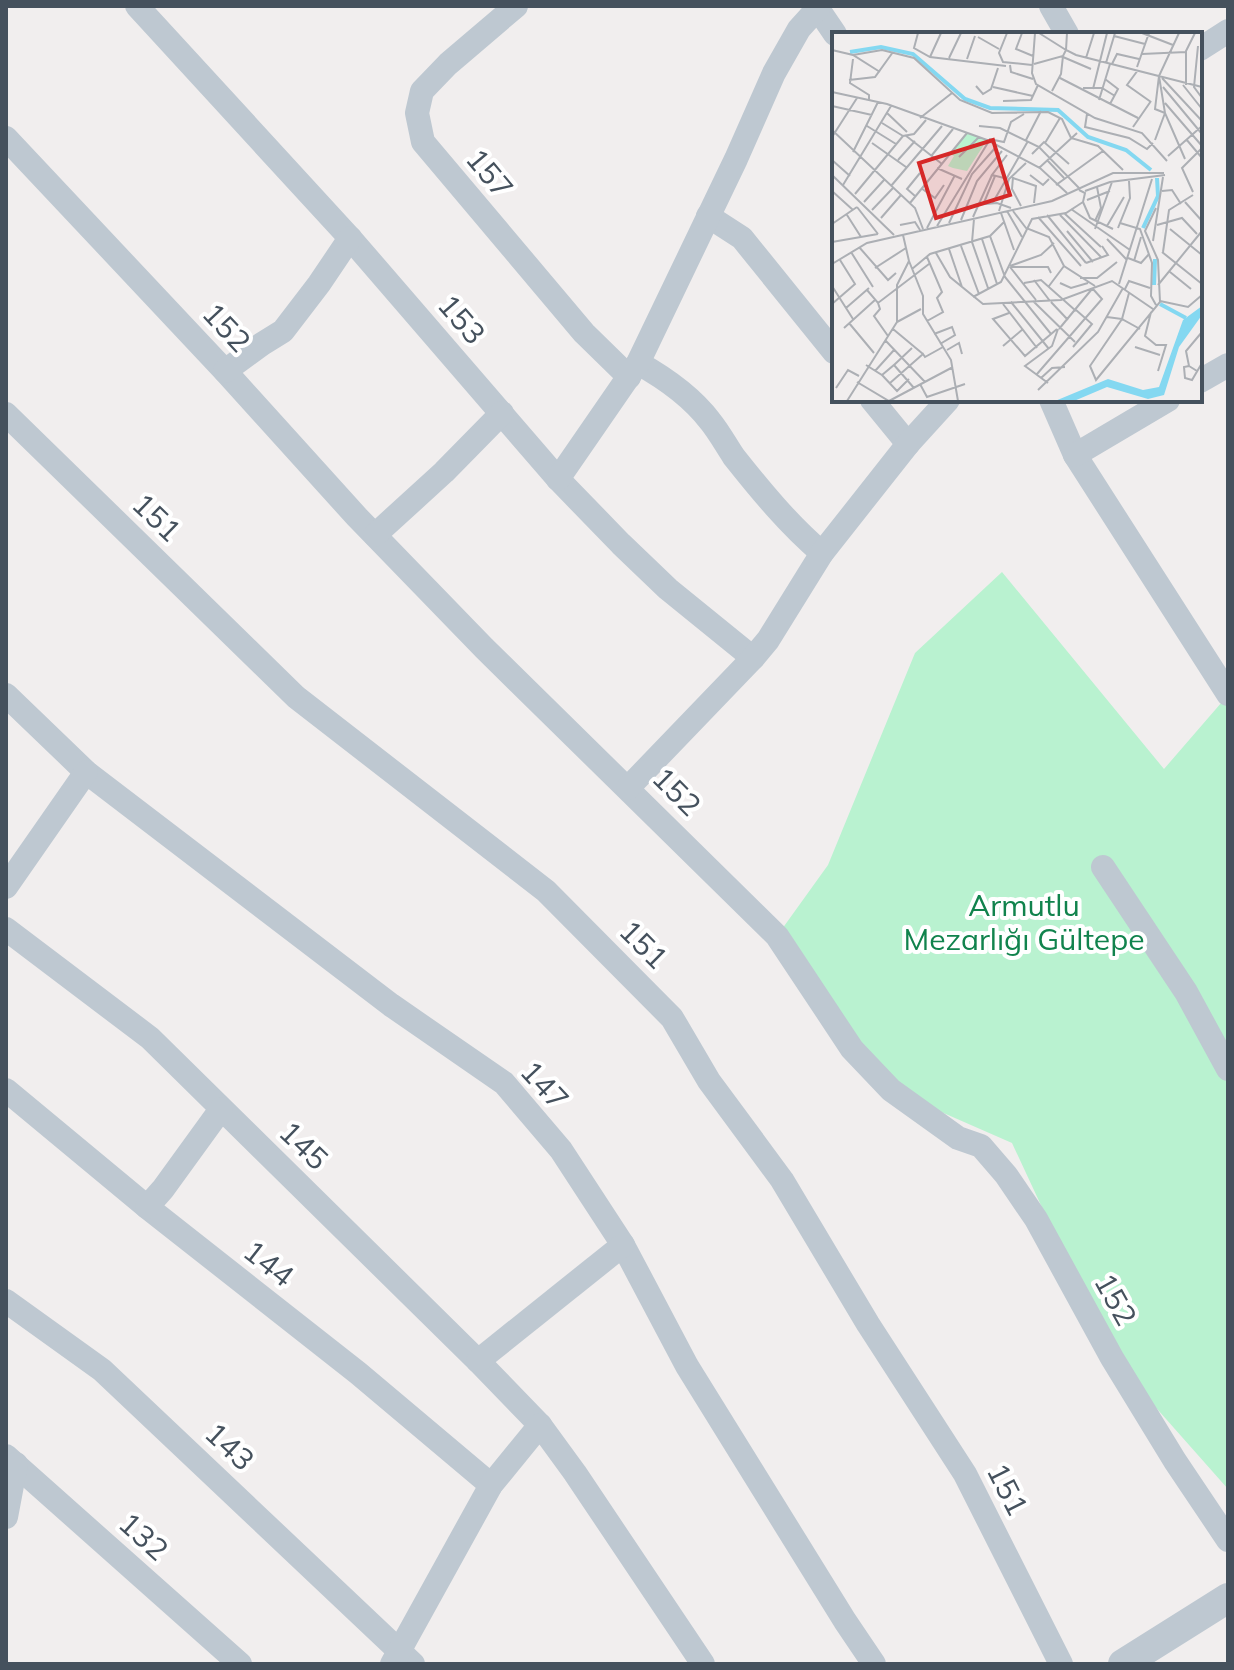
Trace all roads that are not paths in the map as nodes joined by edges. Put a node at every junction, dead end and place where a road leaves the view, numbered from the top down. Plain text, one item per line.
1 (137, 6) edge
2 (515, 6) edge
3 (1051, 6) edge
4 (817, 7) edge
5 (1228, 31) edge
6 (834, 32) edge
7 (1066, 32) edge
8 (1202, 48) edge
9 (6, 138) edge
10 (708, 216) junction
11 (350, 238) junction
12 (832, 350) edge
13 (1228, 365) edge
14 (634, 370) junction
15 (225, 371) junction
16 (1202, 380) edge
17 (874, 402) edge
18 (946, 402) edge
19 (1052, 402) edge
20 (1165, 402) edge
21 (502, 413) junction
22 (6, 414) edge
23 (908, 444) junction
24 (1075, 455) junction
25 (558, 479) junction
26 (375, 535) junction
27 (822, 553) junction
28 (753, 658) junction
29 (1228, 694) edge
30 (6, 695) edge
31 (86, 772) junction
32 (628, 788) junction
33 (1103, 867) dead end
34 (6, 887) edge
35 (6, 929) edge
36 (1228, 1069) edge
37 (6, 1090) edge
38 (221, 1109) junction
39 (147, 1207) junction
40 (623, 1245) junction
41 (6, 1301) edge
42 (478, 1361) junction
43 (540, 1425) junction
44 (11, 1460) edge
45 (491, 1485) junction
46 (6, 1517) edge
47 (1228, 1540) edge
48 (1228, 1598) edge
49 (401, 1659) edge
50 (240, 1664) edge
51 (703, 1664) edge
52 (874, 1664) edge
53 (1061, 1664) edge
54 (1123, 1664) edge

1 - 11 street, 153
2 - 14 street, 157
3 - 7 street
4 - 6 street
4 - 10 street
5 - 8 street
9 - 15 street, 152
10 - 12 street
10 - 14 street
11 - 15 street
11 - 21 street, 153
13 - 16 street
14 - 25 street
14 - 27 street, 157
15 - 26 street, 152
17 - 23 street
18 - 23 street
19 - 24 street
20 - 24 street
21 - 25 street, 153
21 - 26 street
22 - 53 street, 151
23 - 27 street
24 - 29 street
25 - 28 street, 153
26 - 32 street, 152
27 - 28 street
28 - 32 street
30 - 31 street, 147
31 - 34 street
31 - 40 street, 147
32 - 47 street, 152
33 - 36 street
35 - 38 street, 145
37 - 39 street, 144
38 - 39 street
38 - 42 street, 145
39 - 45 street, 144
40 - 42 street
40 - 52 street, 147
41 - 49 street, 143
42 - 43 street, 145
43 - 45 street
43 - 51 street, 145
44 - 46 street
44 - 50 street, 132
45 - 49 street
48 - 54 street

